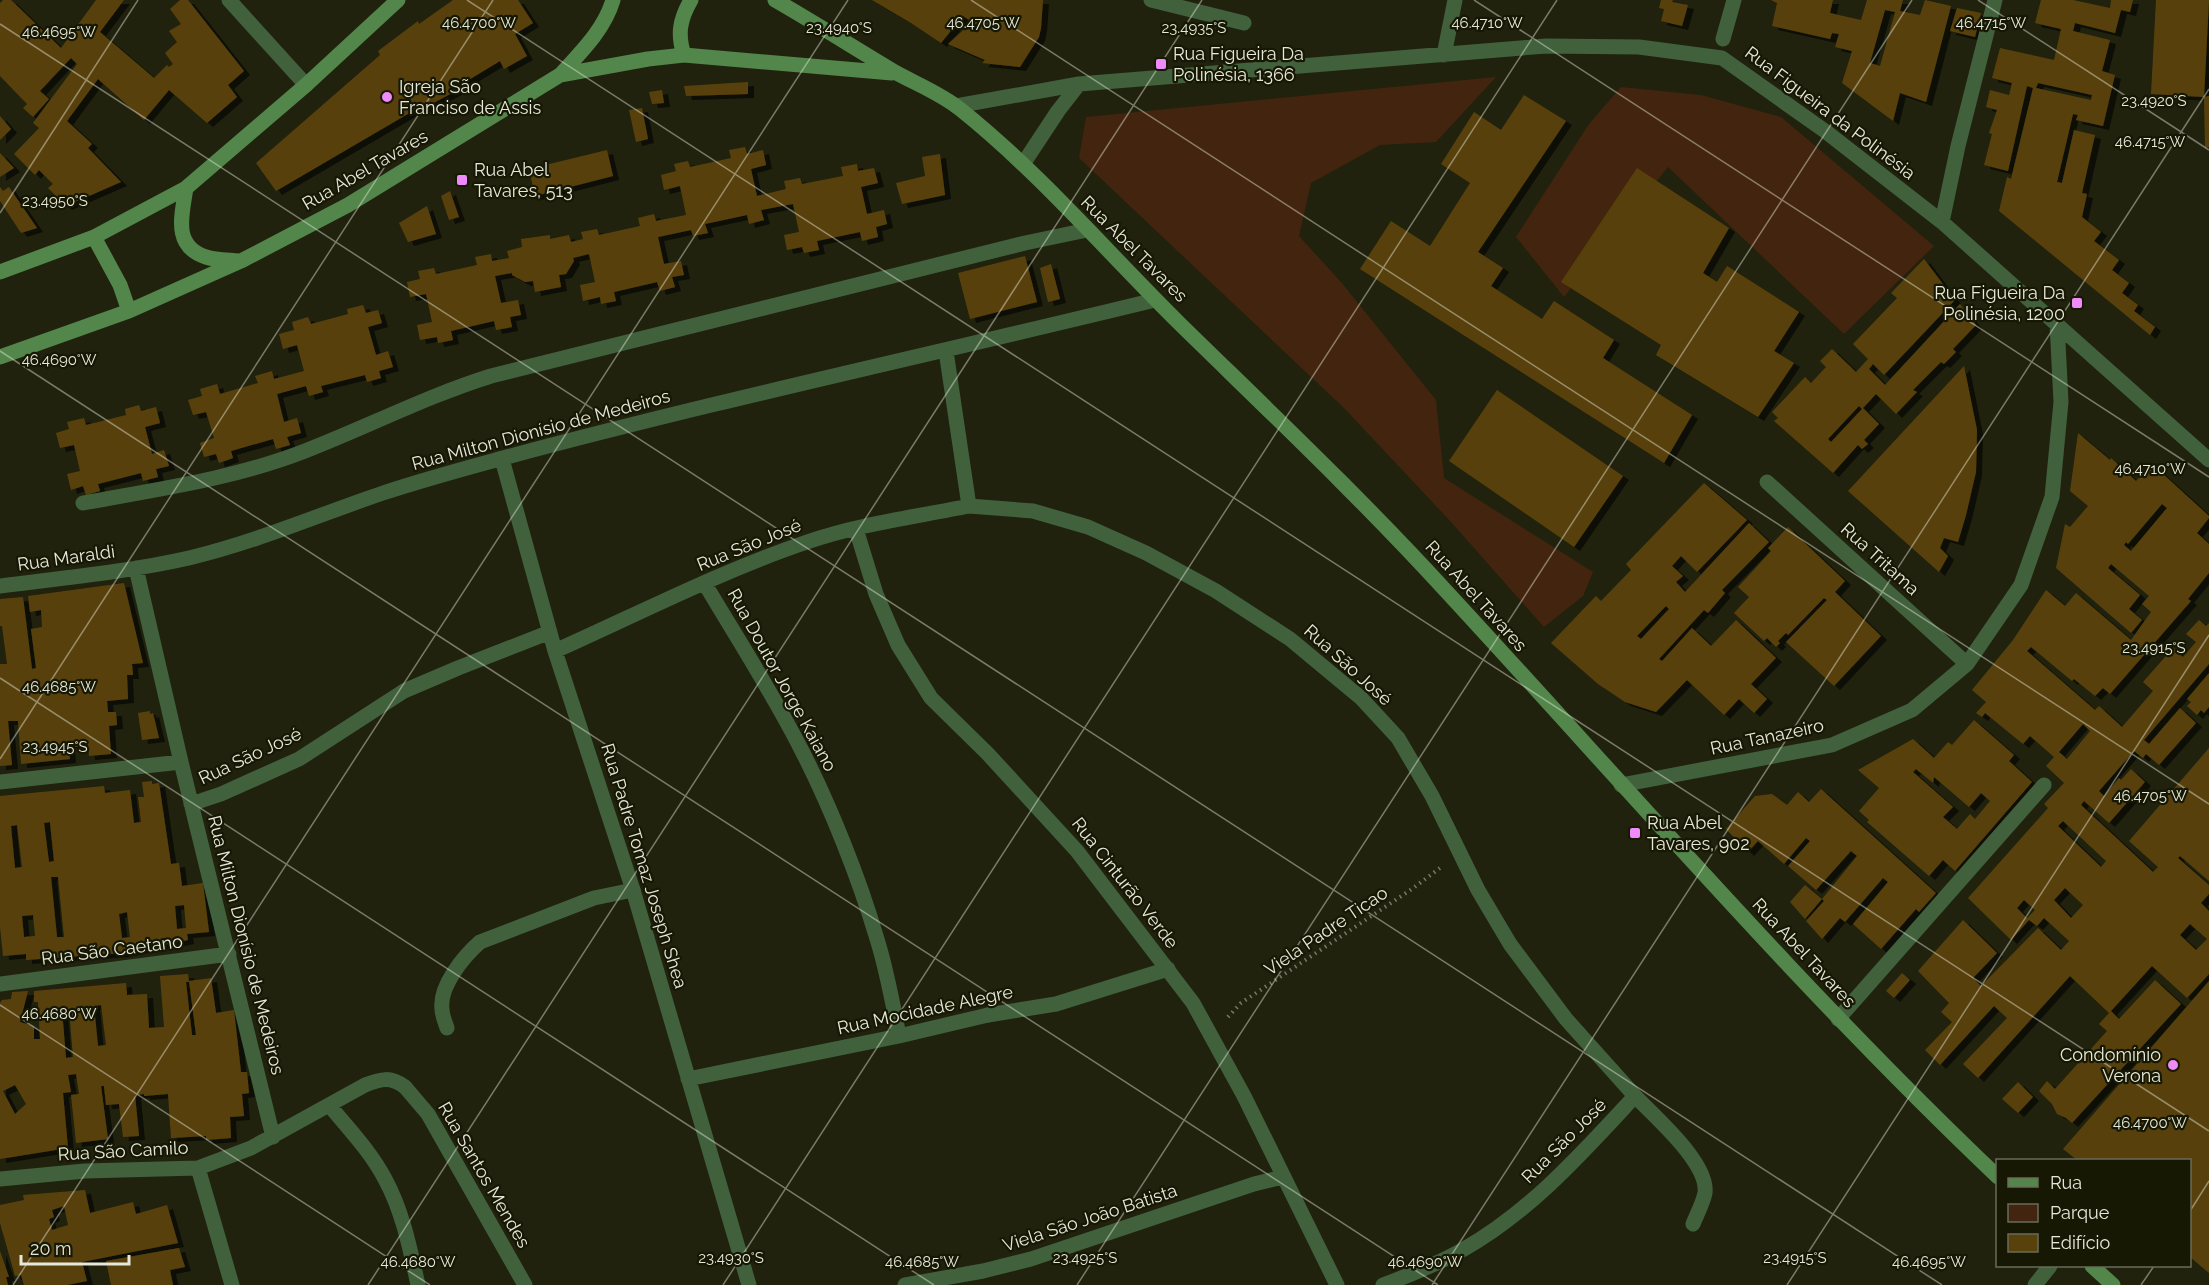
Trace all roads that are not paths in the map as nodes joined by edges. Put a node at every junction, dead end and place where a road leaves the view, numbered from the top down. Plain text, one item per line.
1 (229, 0) edge
2 (398, 0) edge
3 (613, 0) edge
4 (691, 0) edge
5 (775, 0) edge
6 (1151, 0) edge
7 (1455, 0) edge
8 (1734, 0) edge
9 (1995, 0) edge
10 (1244, 23) dead end
11 (1724, 39) dead end
12 (684, 55) junction
13 (1444, 55) junction
14 (897, 73) junction
15 (560, 75) junction
16 (1079, 84) junction
17 (306, 85) junction
18 (956, 106) junction
19 (1023, 164) junction
20 (186, 188) junction
21 (1942, 222) junction
22 (1087, 230) junction
23 (94, 237) junction
24 (241, 261) junction
25 (0, 272) edge
26 (1155, 300) junction
27 (129, 311) junction
28 (2057, 323) junction
29 (946, 351) junction
30 (0, 357) edge
31 (502, 459) junction
32 (2209, 460) edge
33 (1767, 482) dead end
34 (83, 503) dead end
35 (969, 506) junction
36 (856, 529) junction
37 (136, 568) junction
38 (705, 584) junction
39 (0, 586) edge
40 (550, 632) junction
41 (555, 651) junction
42 (1967, 664) junction
43 (181, 762) junction
44 (0, 782) edge
45 (1621, 785) junction
46 (2044, 785) dead end
47 (192, 804) junction
48 (633, 890) junction
49 (229, 954) junction
50 (1168, 969) junction
51 (0, 984) edge
52 (1838, 1018) junction
53 (447, 1028) dead end
54 (899, 1036) junction
55 (688, 1079) junction
56 (405, 1088) joint
57 (1635, 1096) junction
58 (329, 1105) junction
59 (273, 1137) junction
60 (198, 1168) junction
61 (1996, 1175) edge
62 (1283, 1177) junction
63 (0, 1179) edge
64 (1693, 1224) dead end
65 (2049, 1267) edge
66 (2093, 1267) edge
67 (232, 1285) edge
68 (418, 1285) edge
69 (525, 1285) edge
70 (749, 1285) edge
71 (905, 1285) edge
72 (1337, 1285) edge
73 (1383, 1285) edge
74 (2035, 1285) edge
75 (2114, 1285) edge

1 - 17 street
2 - 17 main road
3 - 15 main road
4 - 12 main road
5 - 14 main road, Rua Abel Tavares
6 - 10 street
7 - 13 street
8 - 11 street
9 - 21 street
12 - 14 main road, Rua Abel Tavares
12 - 15 main road, Rua Abel Tavares
13 - 16 street, Rua Figueira da Polinésia
13 - 21 street, Rua Figueira da Polinésia
14 - 18 main road, Rua Abel Tavares
15 - 24 main road, Rua Abel Tavares
16 - 18 street, Rua Figueira da Polinésia
16 - 19 street
17 - 20 main road
18 - 19 main road, Rua Abel Tavares
19 - 22 main road, Rua Abel Tavares
20 - 23 main road
20 - 24 main road
21 - 28 street, Rua Figueira da Polinésia
22 - 26 main road, Rua Abel Tavares
22 - 34 street
23 - 25 main road
23 - 27 main road
24 - 27 main road, Rua Abel Tavares
26 - 29 street, Rua Milton Dionísio de Medeiros
26 - 45 main road, Rua Abel Tavares
27 - 30 main road, Rua Abel Tavares
28 - 32 street, Rua Figueira da Polinésia
28 - 42 street, Rua Tanazeiro
29 - 31 street, Rua Milton Dionísio de Medeiros
29 - 35 street
31 - 37 street, Rua Milton Dionísio de Medeiros
31 - 40 street, Rua Padre Tomaz Joseph Shea
33 - 42 street, Rua Tritama
35 - 36 street, Rua São José
35 - 57 street, Rua São José
36 - 38 street, Rua São José
36 - 50 street, Rua Cinturão Verde
37 - 39 street, Rua Maraldi
37 - 43 street, Rua Milton Dionísio de Medeiros
38 - 41 street, Rua São José
38 - 54 street, Rua Doutor Jorge Kaiano
40 - 41 street, Rua Padre Tomaz Joseph Shea
40 - 47 street, Rua São José
41 - 48 street, Rua Padre Tomaz Joseph Shea
42 - 45 street, Rua Tanazeiro
43 - 44 street
43 - 47 street, Rua Milton Dionísio de Medeiros
45 - 52 main road, Rua Abel Tavares
46 - 52 street
47 - 49 street, Rua Milton Dionísio de Medeiros
48 - 53 street
48 - 55 street, Rua Padre Tomaz Joseph Shea
49 - 51 street, Rua São Caetano
49 - 59 street, Rua Milton Dionísio de Medeiros
50 - 54 street, Rua Mocidade Alegre
50 - 62 street, Rua Cinturão Verde
52 - 61 main road, Rua Abel Tavares
54 - 55 street, Rua Mocidade Alegre
55 - 70 street, Rua Padre Tomaz Joseph Shea
56 - 58 street, Rua São Camilo
56 - 69 street, Rua Santos Mendes
57 - 64 street
57 - 73 street, Rua São José
58 - 59 street, Rua São Camilo
58 - 68 street
59 - 60 street, Rua São Camilo
60 - 63 street, Rua São Camilo
60 - 67 street
62 - 71 street, Viela São João Batista
62 - 72 street, Rua Cinturão Verde
65 - 74 street
66 - 75 main road

